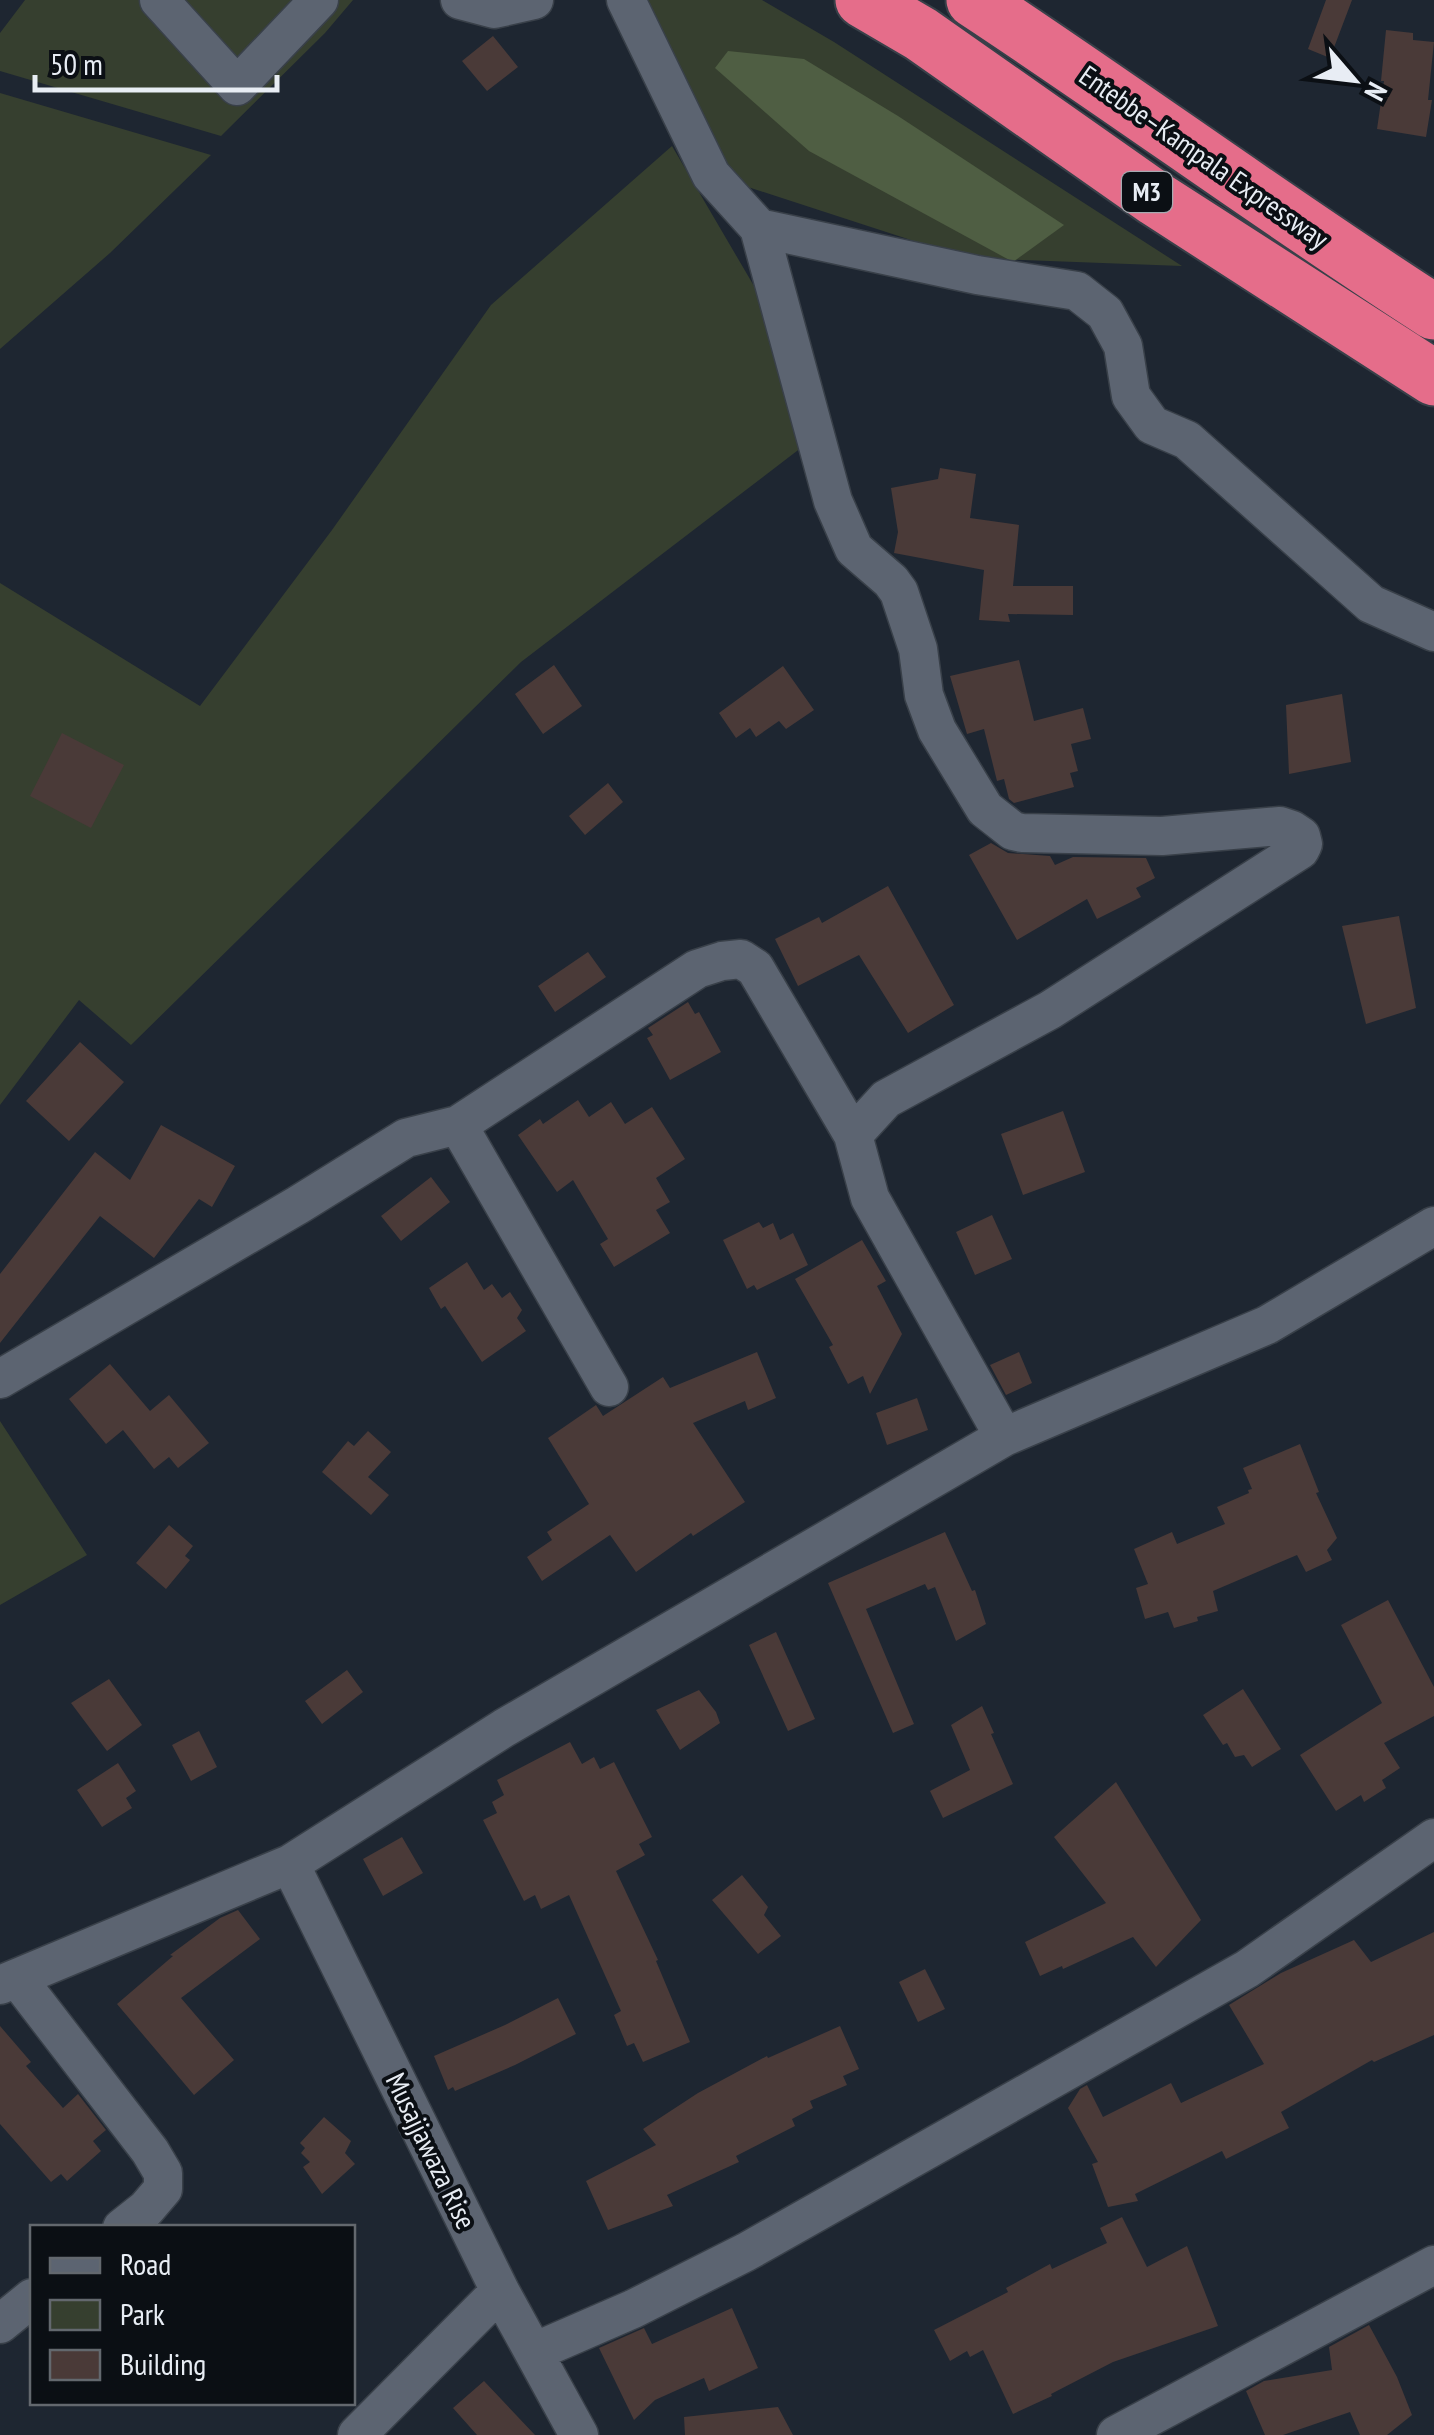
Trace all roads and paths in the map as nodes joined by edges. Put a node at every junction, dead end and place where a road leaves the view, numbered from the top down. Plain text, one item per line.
1 (159, 0) edge
2 (319, 0) edge
3 (460, 0) edge
4 (534, 0) edge
5 (626, 0) edge
6 (864, 0) edge
7 (974, 0) edge
8 (759, 228) junction
9 (1434, 312) edge
10 (1434, 378) edge
11 (1434, 632) edge
12 (458, 1125) junction
13 (853, 1135) junction
14 (1434, 1226) edge
15 (4, 1370) edge
16 (609, 1386) dead end
17 (1004, 1437) junction
18 (1434, 1838) edge
19 (290, 1864) junction
20 (9, 1982) edge
21 (126, 2225) edge
22 (1434, 2265) edge
23 (500, 2291) junction
24 (30, 2300) edge
25 (0, 2324) edge
26 (534, 2352) junction
27 (357, 2435) edge
28 (578, 2435) edge
29 (1116, 2435) edge

1 - 2 street
3 - 4 street
5 - 8 street
6 - 10 highway, Entebbe–Kampala Expressway / M3
7 - 9 highway, Entebbe–Kampala Expressway / M3
8 - 11 street
8 - 13 street
12 - 13 street
12 - 15 street
12 - 16 street
13 - 17 street
14 - 17 street
17 - 19 street
18 - 26 street
19 - 20 street
19 - 23 street, Musajjawaza Rise
20 - 21 street
22 - 29 street
23 - 26 street, Musajjawaza Rise
23 - 27 street
24 - 25 street
26 - 28 street, Musajjawaza Rise

